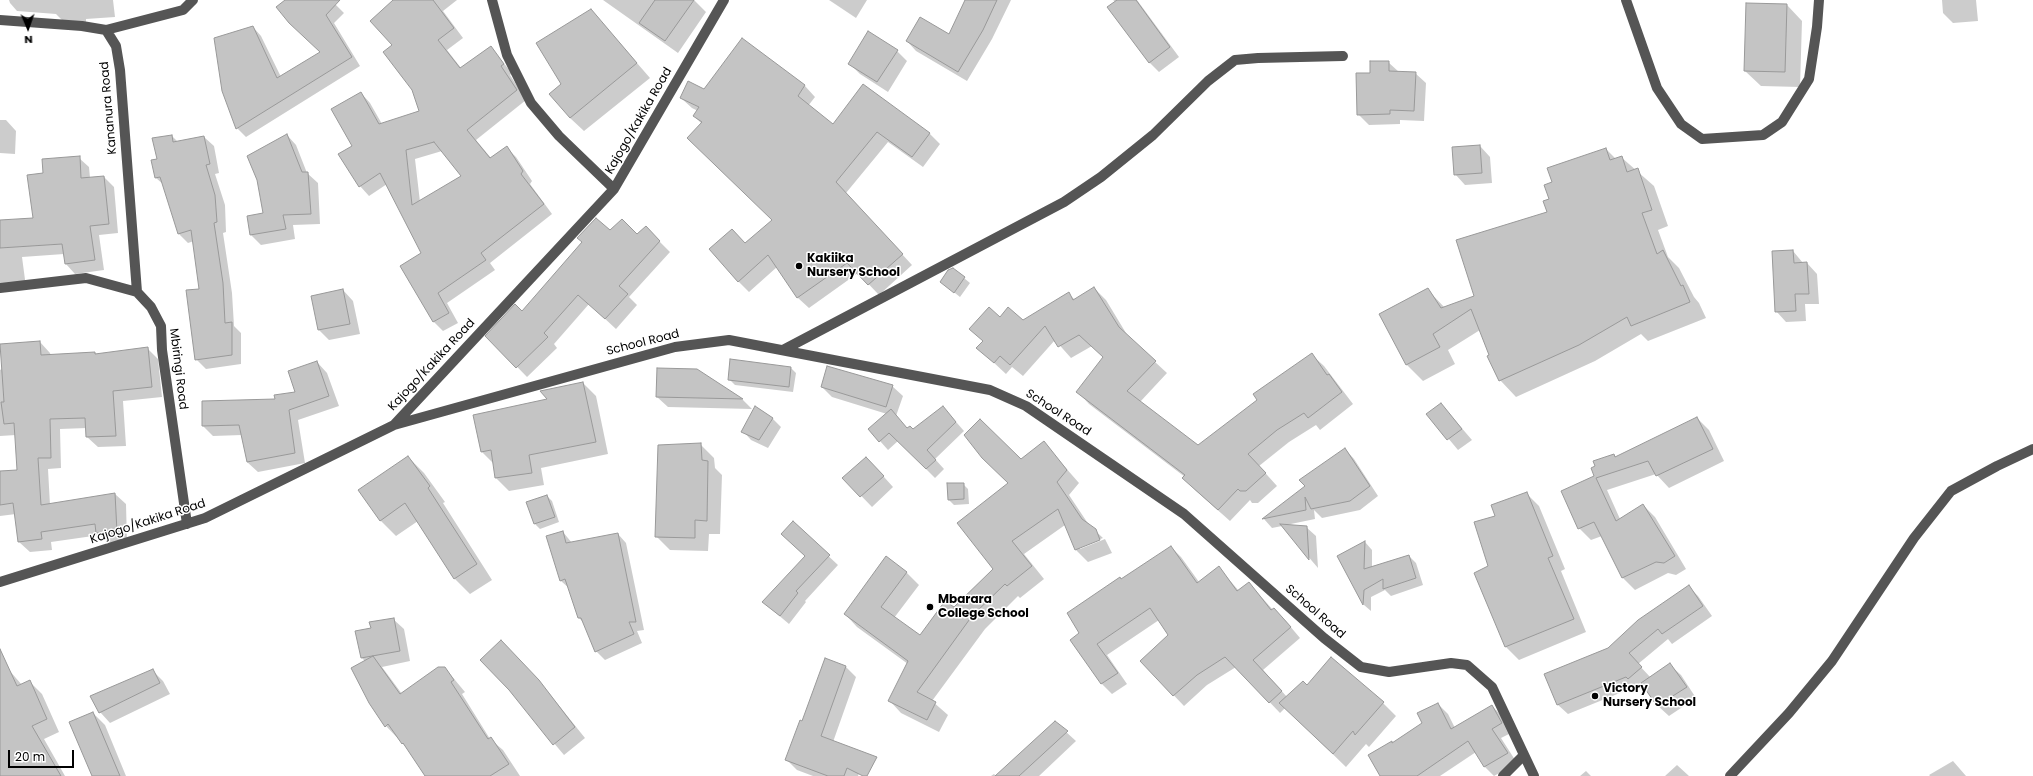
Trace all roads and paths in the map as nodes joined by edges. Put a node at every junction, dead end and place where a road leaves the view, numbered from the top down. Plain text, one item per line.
1 (193, 0) edge
2 (492, 0) edge
3 (724, 0) edge
4 (1626, 0) edge
5 (1819, 0) edge
6 (0, 20) edge
7 (106, 30) junction
8 (1343, 56) dead end
9 (614, 189) junction
10 (0, 288) edge
11 (137, 292) junction
12 (783, 350) junction
13 (394, 425) junction
14 (2033, 449) edge
15 (187, 524) junction
16 (0, 582) edge
17 (1523, 756) junction
18 (1503, 776) edge
19 (1534, 776) edge
20 (1730, 776) edge

1 - 7 street
2 - 9 street
3 - 9 street, Kajogo/Kakika Road
4 - 5 street
6 - 7 street
7 - 11 street, Kananura Road
8 - 12 street
9 - 13 street, Kajogo/Kakika Road
10 - 11 street
11 - 15 street, Mbiringi Road
12 - 13 street, School Road
12 - 17 street, School Road
13 - 15 street, Kajogo/Kakika Road
14 - 20 street
15 - 16 street, Kajogo/Kakika Road
17 - 18 street
17 - 19 street, School Road

